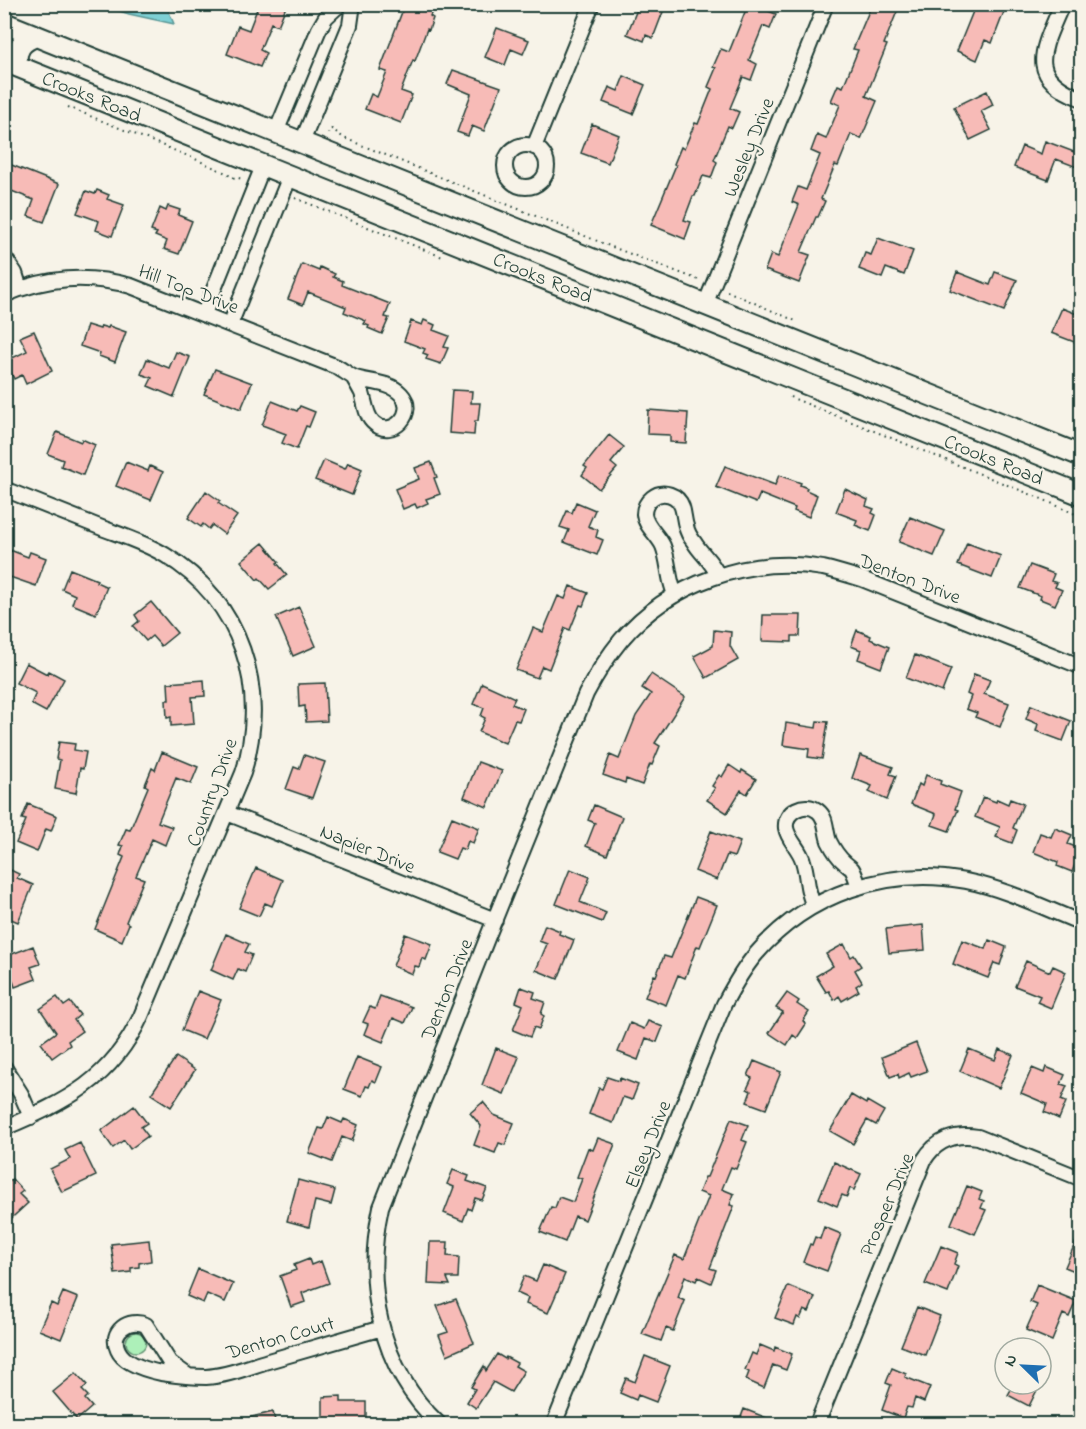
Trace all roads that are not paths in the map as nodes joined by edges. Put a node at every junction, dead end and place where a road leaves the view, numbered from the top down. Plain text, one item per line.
1 (340, 4) edge
2 (353, 4) edge
3 (591, 4) edge
4 (826, 4) edge
5 (1062, 4) edge
6 (4, 23) edge
7 (36, 36) junction
8 (11, 63) edge
9 (1082, 99) edge
10 (276, 132) junction
11 (303, 142) junction
12 (534, 147) dead end
13 (263, 165) junction
14 (290, 176) junction
15 (4, 257) edge
16 (20, 289) junction
17 (4, 295) edge
18 (708, 306) junction
19 (204, 314) junction
20 (230, 325) junction
21 (685, 334) junction
22 (353, 377) dead end
23 (1082, 456) edge
24 (4, 489) edge
25 (1082, 495) edge
26 (718, 576) junction
27 (675, 595) junction
28 (1081, 666) edge
29 (227, 813) junction
30 (859, 887) junction
31 (814, 906) junction
32 (495, 920) junction
33 (1082, 923) edge
34 (4, 1067) edge
35 (31, 1117) junction
36 (4, 1128) edge
37 (1082, 1179) edge
38 (382, 1328) junction
39 (187, 1375) junction
40 (439, 1425) edge
41 (555, 1425) edge
42 (817, 1425) edge

1 - 10 street
2 - 11 street
3 - 12 street
4 - 18 street, Wesley Drive
5 - 9 street
6 - 7 main road, Crooks Road
7 - 8 main road
7 - 10 main road, Crooks Road
8 - 13 main road, Crooks Road
10 - 11 main road, Crooks Road
11 - 18 main road, Crooks Road
13 - 14 main road, Crooks Road
13 - 19 street
14 - 20 street
14 - 21 main road, Crooks Road
15 - 16 street
16 - 17 street, Hill Top Drive
16 - 19 street, Hill Top Drive
18 - 21 main road
18 - 23 main road, Crooks Road
19 - 20 street, Hill Top Drive
20 - 22 street, Hill Top Drive
21 - 25 main road, Crooks Road
24 - 29 street, Country Drive
26 - 27 street, Denton Drive
26 - 27 street
26 - 28 street, Denton Drive
27 - 32 street, Denton Drive
29 - 32 street, Napier Drive
29 - 35 street, Country Drive
30 - 31 street, Elsey Drive
30 - 31 street
30 - 33 street, Elsey Drive
31 - 41 street, Elsey Drive
32 - 38 street, Denton Drive
34 - 35 street
35 - 36 street, Country Drive
37 - 42 street, Prosper Drive
38 - 39 street, Denton Court
38 - 40 street, Denton Drive
39 - 39 street, Denton Court

